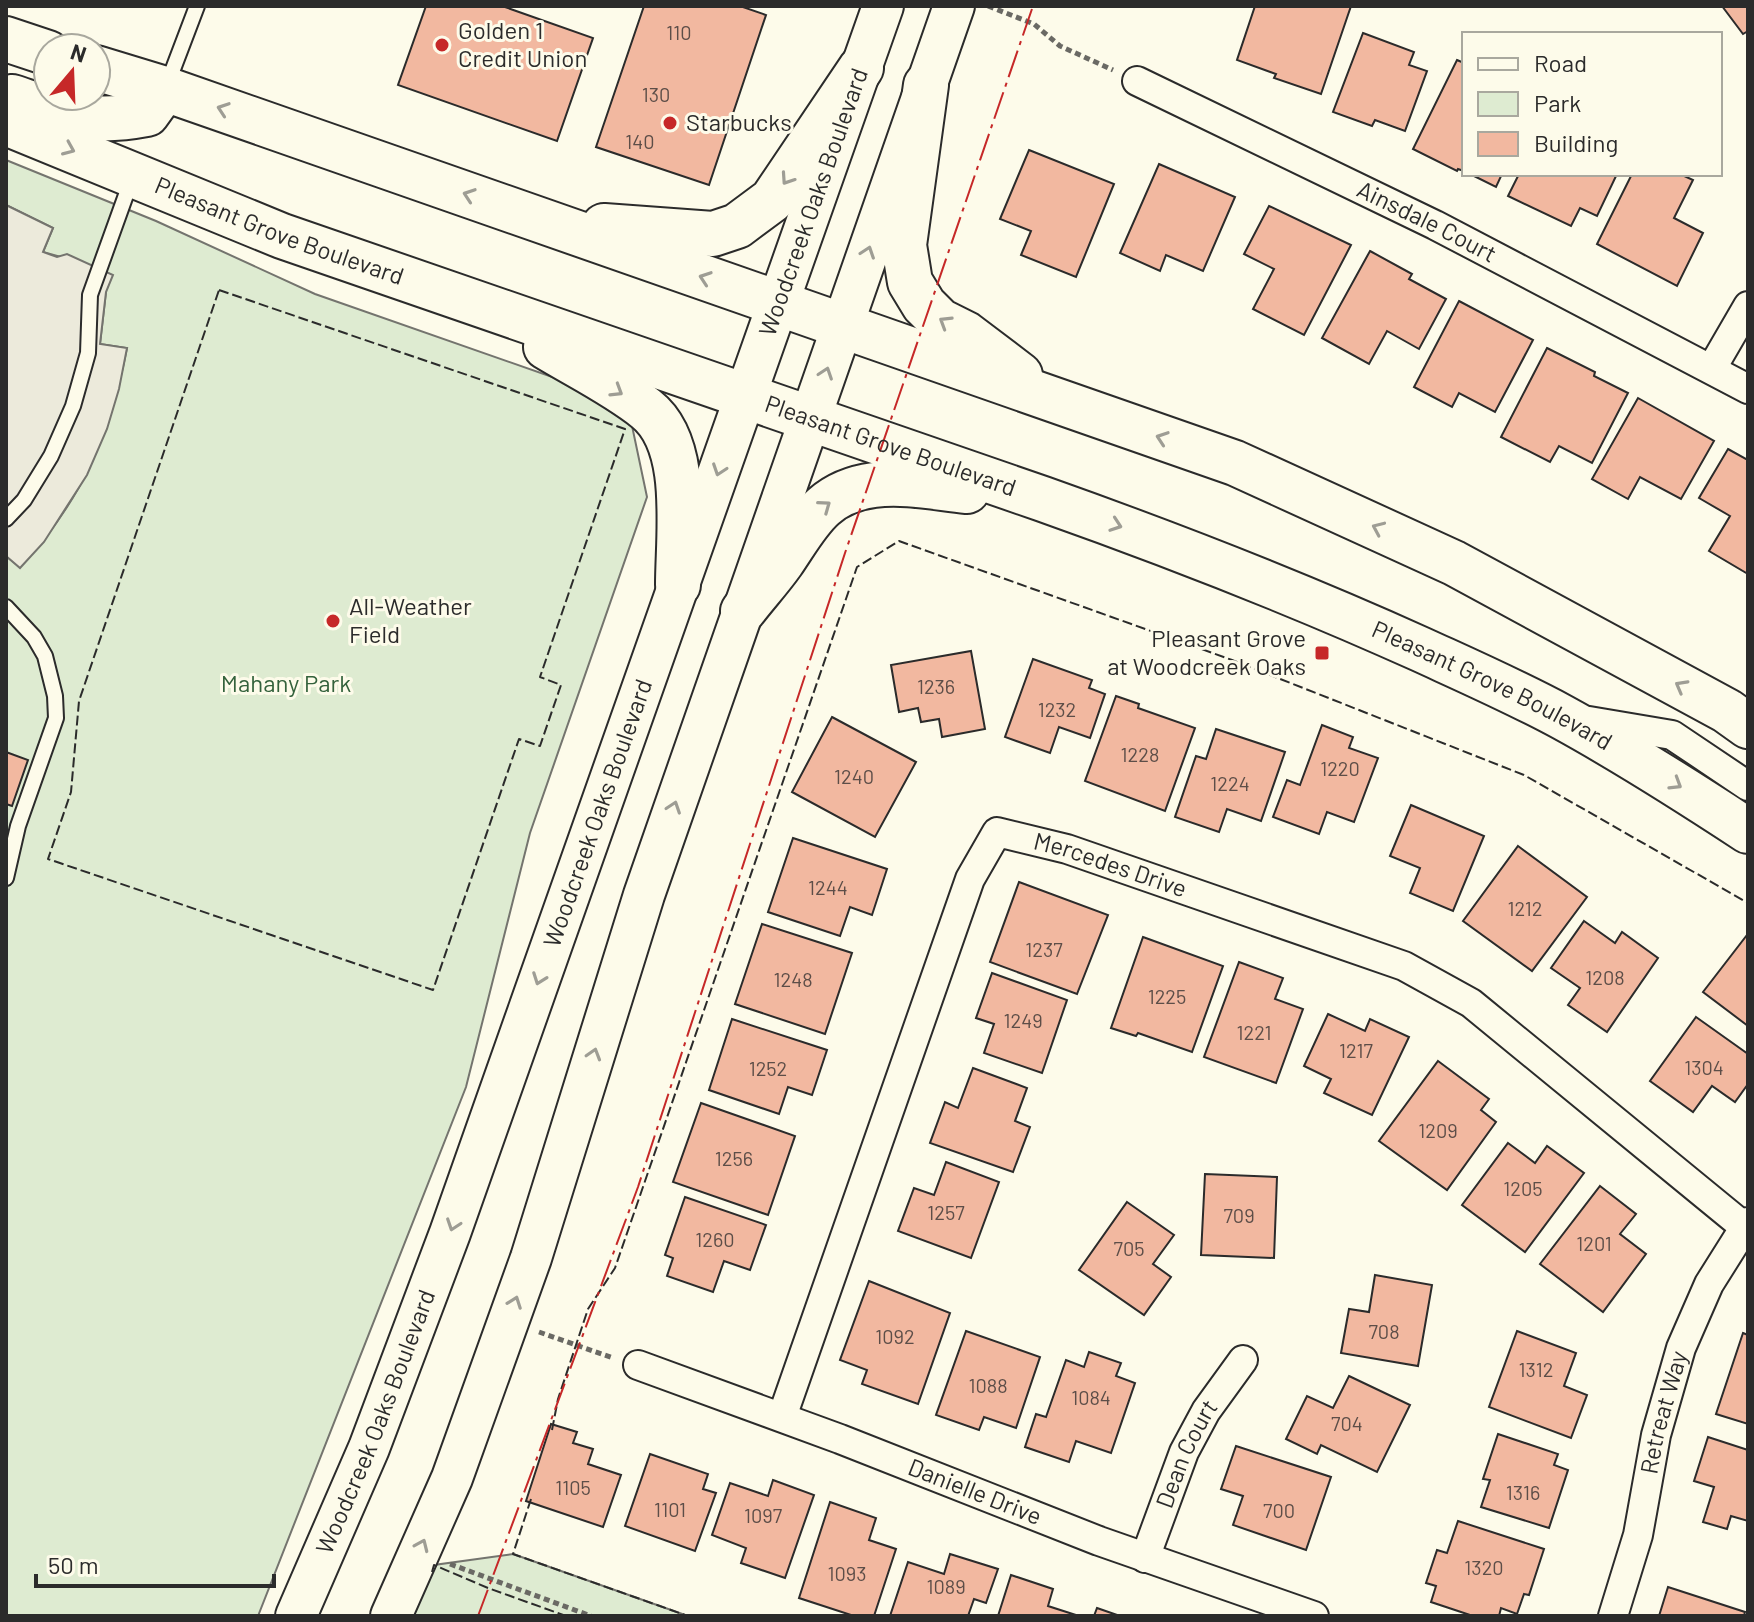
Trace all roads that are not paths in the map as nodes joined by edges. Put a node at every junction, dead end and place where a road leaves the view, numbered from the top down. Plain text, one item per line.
1 (197, 6) edge
2 (883, 6) edge
3 (954, 6) edge
4 (6, 39) edge
5 (32, 48) edge
6 (861, 68) junction
7 (112, 73) edge
8 (1137, 81) road end
9 (926, 85) junction
10 (165, 89) junction
11 (6, 95) edge
12 (6, 123) edge
13 (133, 176) junction
14 (542, 221) junction
15 (778, 303) junction
16 (479, 305) junction
17 (1748, 306) edge
18 (842, 326) junction
19 (1712, 368) junction
20 (1748, 389) edge
21 (745, 397) junction
22 (1054, 400) junction
23 (810, 419) junction
24 (1043, 499) junction
25 (6, 519) edge
26 (678, 585) junction
27 (6, 607) edge
28 (743, 611) junction
29 (1561, 716) junction
30 (1748, 726) edge
31 (1748, 786) edge
32 (1748, 831) edge
33 (6, 878) edge
34 (1747, 1226) edge
35 (1243, 1360) dead end
36 (638, 1365) road end
37 (782, 1417) junction
38 (1145, 1558) junction
39 (296, 1616) edge
40 (391, 1616) edge
41 (1314, 1616) edge
42 (1613, 1616) edge

1 - 10 lane
2 - 6 main road, Woodcreek Oaks Boulevard
3 - 9 main road
4 - 5 main road
6 -> 14 main road
6 - 15 main road, Woodcreek Oaks Boulevard
7 - 10 main road
8 - 19 street, Ainsdale Court
18 -> 9 main road
22 -> 9 main road
10 - 11 main road
14 -> 10 main road
12 -> 13 main road, Pleasant Grove Boulevard
13 - 16 main road, Pleasant Grove Boulevard
13 - 25 lane
15 -> 14 main road
15 - 18 main road
15 - 21 main road, Woodcreek Oaks Boulevard
16 - 21 main road, Pleasant Grove Boulevard
16 -> 26 main road
17 - 19 street
18 - 22 main road
23 -> 18 main road
19 - 20 street, Ainsdale Court
21 - 23 main road, Pleasant Grove Boulevard
21 -> 26 main road, Woodcreek Oaks Boulevard
30 -> 22 main road
23 - 24 main road, Pleasant Grove Boulevard
23 - 28 main road
28 -> 24 main road
24 -> 29 main road, Pleasant Grove Boulevard
26 -> 39 main road, Woodcreek Oaks Boulevard
27 - 33 lane
40 -> 28 main road
29 - 31 street
29 -> 32 main road, Pleasant Grove Boulevard
34 - 37 street, Mercedes Drive
34 - 42 street, Retreat Way
35 - 38 street, Dean Court
36 - 37 street, Danielle Drive
37 - 38 street, Danielle Drive
38 - 41 street, Danielle Drive

